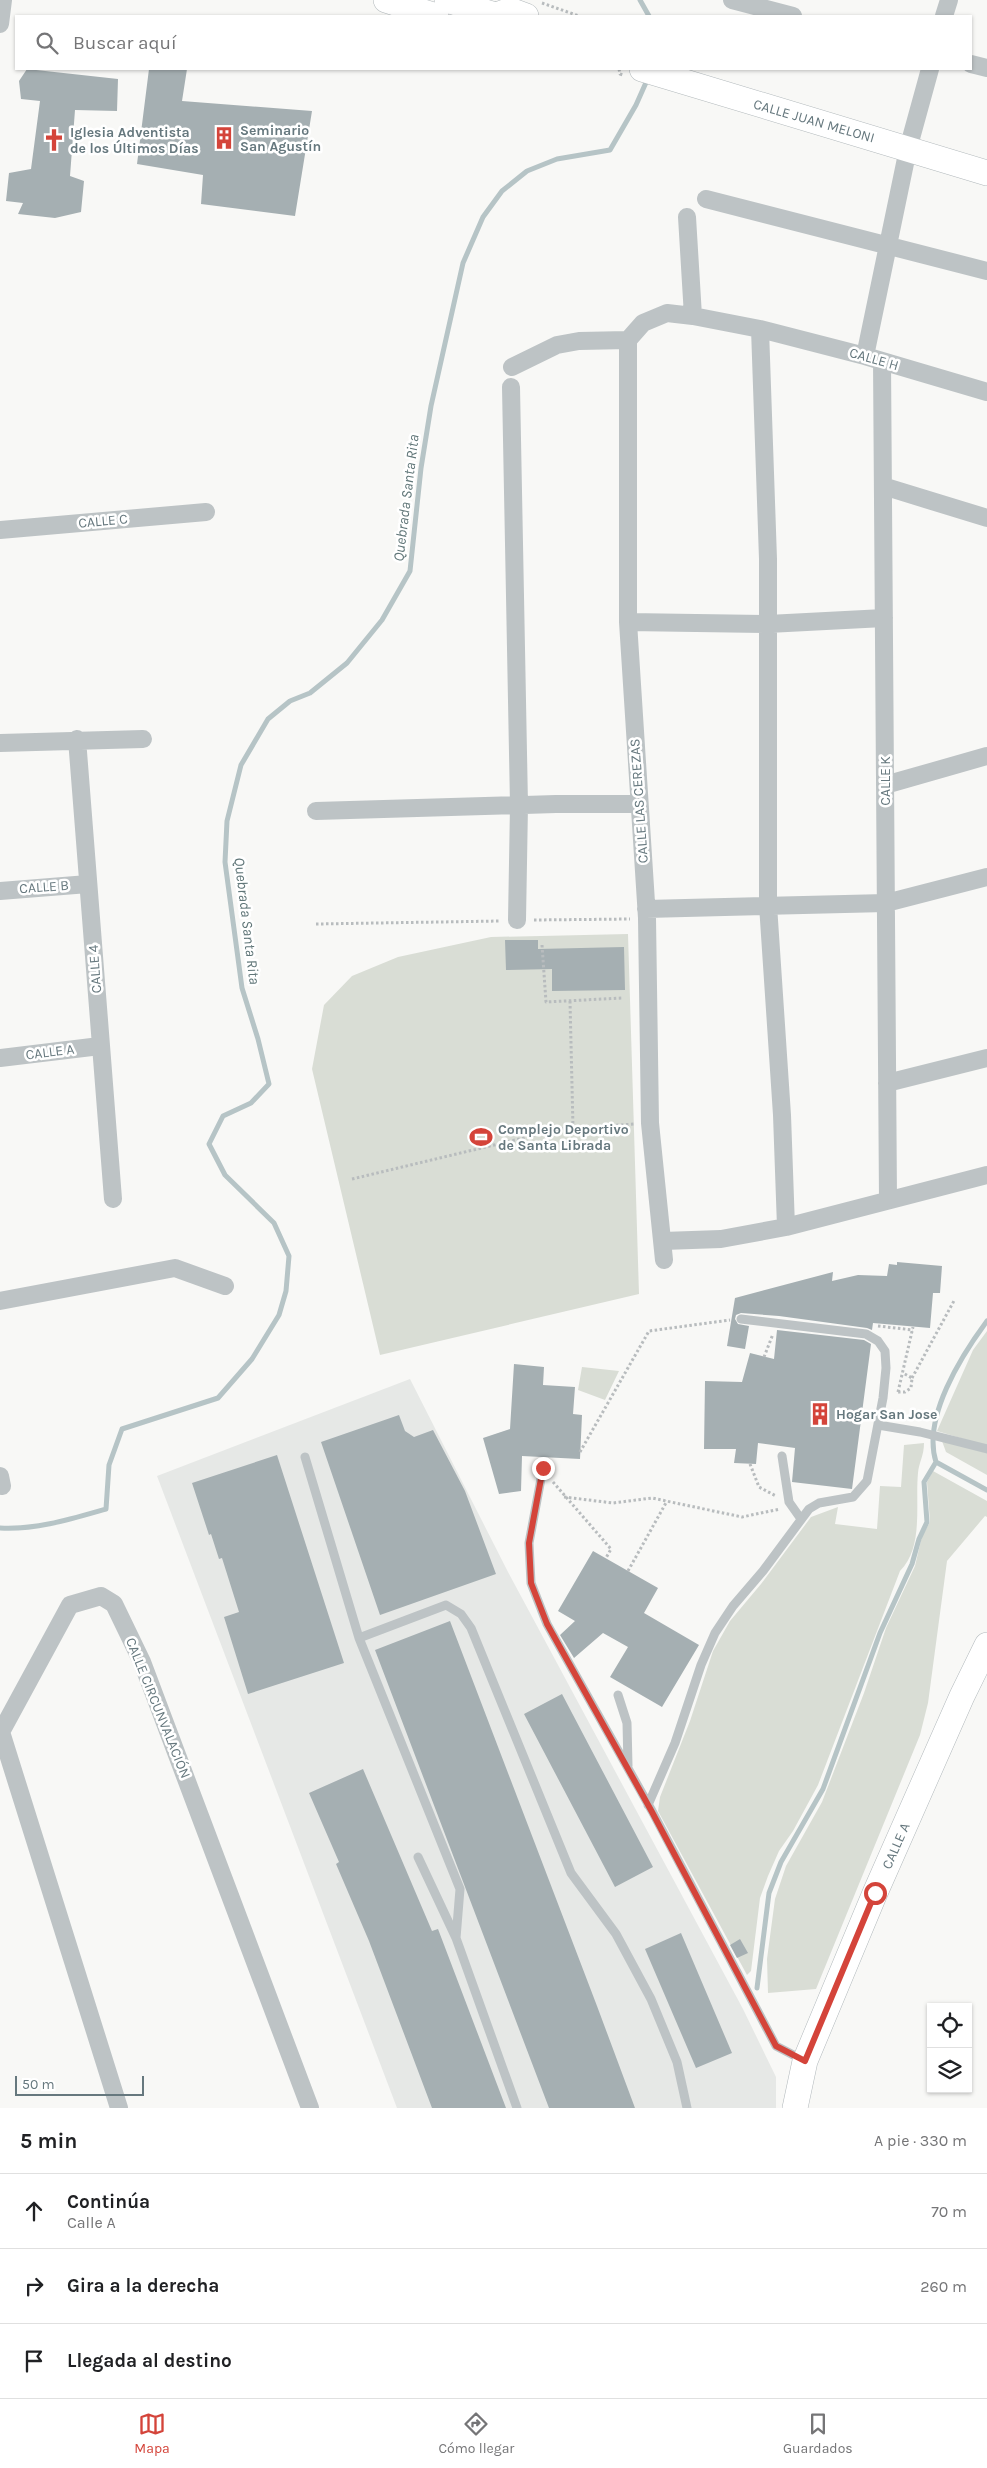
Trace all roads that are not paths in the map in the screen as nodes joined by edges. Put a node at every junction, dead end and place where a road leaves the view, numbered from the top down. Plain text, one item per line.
1 (3, 0) edge
2 (386, 0) edge
3 (447, 0) edge
4 (732, 0) edge
5 (949, 0) edge
6 (433, 15) edge
7 (491, 15) edge
8 (497, 15) edge
9 (523, 15) edge
10 (789, 15) edge
11 (944, 15) edge
12 (0, 24) edge
13 (972, 64) edge
14 (987, 68) edge
15 (645, 70) edge
16 (930, 70) edge
17 (908, 149) junction
18 (987, 173) edge
19 (706, 199) dead end
20 (688, 217) dead end
21 (888, 246) junction
22 (987, 271) edge
23 (693, 316) junction
24 (760, 329) junction
25 (628, 340) junction
26 (865, 356) junction
27 (882, 361) junction
28 (512, 367) dead end
29 (511, 387) dead end
30 (987, 392) edge
31 (883, 486) junction
32 (206, 512) dead end
33 (987, 518) edge
34 (0, 530) edge
35 (884, 618) junction
36 (628, 622) junction
37 (768, 624) junction
38 (143, 739) dead end
39 (77, 740) junction
40 (0, 743) edge
41 (987, 756) edge
42 (885, 785) junction
43 (638, 804) junction
44 (519, 805) junction
45 (316, 811) dead end
46 (987, 877) edge
47 (88, 884) junction
48 (0, 891) edge
49 (886, 903) junction
50 (768, 905) junction
51 (647, 914) junction
52 (517, 920) road end
53 (100, 1046) junction
54 (0, 1058) edge
55 (987, 1058) edge
56 (887, 1083) junction
57 (987, 1175) edge
58 (112, 1199) dead end
59 (888, 1200) junction
60 (786, 1227) junction
61 (663, 1241) junction
62 (664, 1260) dead end
63 (225, 1286) dead end
64 (0, 1301) edge
65 (741, 1319) road end
66 (878, 1425) junction
67 (987, 1449) edge
68 (782, 1456) dead end
69 (305, 1457) dead end
70 (543, 1468) road end
71 (800, 1519) junction
72 (359, 1638) junction
73 (987, 1645) edge
74 (618, 1695) dead end
75 (628, 1768) junction
76 (648, 1805) junction
77 (418, 1858) dead end
78 (456, 1938) junction
79 (805, 2061) junction
80 (119, 2108) edge
81 (310, 2108) edge
82 (517, 2108) edge
83 (687, 2108) edge
84 (795, 2108) edge

1 - 12 street
2 - 6 main road
3 - 7 main road
4 - 10 street
5 - 11 street
8 - 9 main road
13 - 14 street
15 - 17 main road, CALLE JUAN MELONI
16 - 17 street
17 - 18 main road, CALLE JUAN MELONI
17 - 21 street
19 - 21 street
20 - 23 street
21 - 22 street
21 - 26 street
23 - 24 street, CALLE H
23 - 25 street, CALLE H
24 - 26 street, CALLE H
24 - 37 street
25 - 28 street
25 - 36 street, CALLE LAS CEREZAS
26 - 27 street, CALLE H
27 - 30 street, CALLE H
27 - 31 street, CALLE K
29 - 44 street
31 - 33 street
31 - 35 street, CALLE K
32 - 34 street, CALLE C
35 - 37 street
35 - 42 street, CALLE K
36 - 37 street
36 - 43 street, CALLE LAS CEREZAS
37 - 50 street
38 - 39 street
39 - 40 street
39 - 47 street, CALLE 4
41 - 42 street
42 - 49 street, CALLE K
43 - 44 street
43 - 51 street, CALLE LAS CEREZAS
44 - 45 street
44 - 52 street
46 - 49 street
47 - 48 street, CALLE B
47 - 53 street, CALLE 4
49 - 50 street
49 - 56 street, CALLE K
50 - 51 street
50 - 60 street
51 - 61 street, CALLE LAS CEREZAS
53 - 54 street, CALLE A
53 - 58 street, CALLE 4
55 - 56 street
56 - 59 street, CALLE K
57 - 59 street
59 - 60 street
60 - 61 street
61 - 62 street, CALLE LAS CEREZAS
63 - 64 street
65 - 66 lane
66 - 67 lane
66 - 71 lane
68 - 71 lane
69 - 72 lane
70 - 75 lane
71 - 76 lane
72 - 78 lane
72 - 83 lane
73 - 79 main road, CALLE A
74 - 75 lane
75 - 76 lane
76 - 79 lane
77 - 78 lane
78 - 82 lane
79 - 84 main road, CALLE A
80 - 81 street, CALLE CIRCUNVALACIÓN

